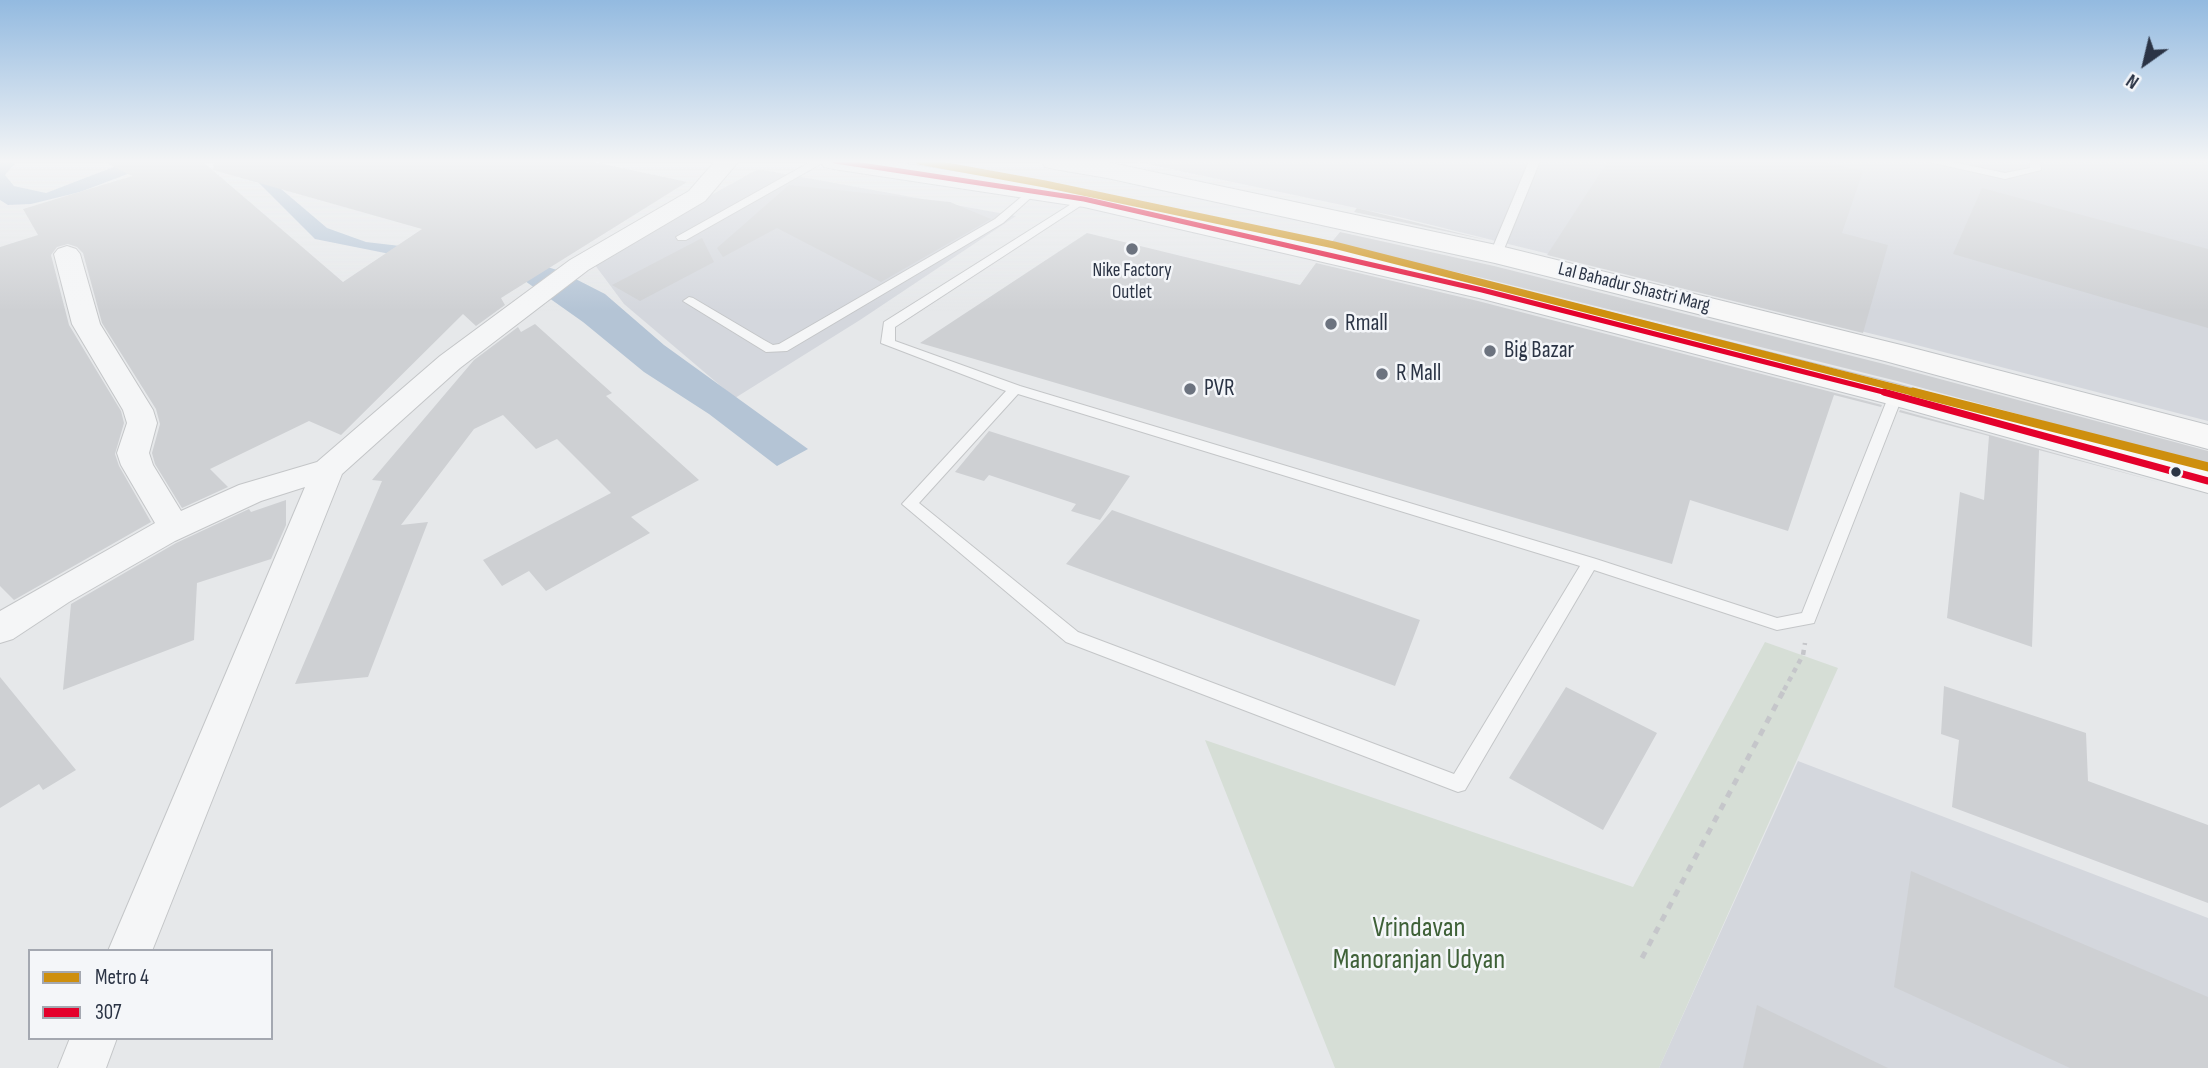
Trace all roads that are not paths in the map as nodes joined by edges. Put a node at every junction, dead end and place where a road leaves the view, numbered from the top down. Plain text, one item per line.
1 (672, 211) edge
2 (730, 211) edge
3 (1010, 211) edge
4 (1066, 211) edge
5 (1136, 211) edge
6 (1296, 211) edge
7 (1514, 211) edge
8 (682, 237) dead end
9 (66, 254) dead end
10 (1496, 254) junction
11 (689, 301) dead end
12 (1015, 389) junction
13 (1896, 395) junction
14 (2208, 438) edge
15 (328, 469) junction
16 (2208, 481) edge
17 (174, 528) junction
18 (1590, 563) junction
19 (0, 629) edge
20 (131, 949) edge
21 (93, 1040) edge
22 (82, 1068) edge

1 - 15 street
2 - 8 lane
3 - 11 lane
4 - 12 lane
5 - 13 main road, Lal Bahadur Shastri Marg
6 - 10 main road, Lal Bahadur Shastri Marg
7 - 10 lane
9 - 17 street
10 - 14 main road, Lal Bahadur Shastri Marg
12 - 18 lane
12 - 18 lane
13 - 16 main road, Lal Bahadur Shastri Marg
13 - 18 lane
15 - 17 street
15 - 20 street
17 - 19 street
21 - 22 street

